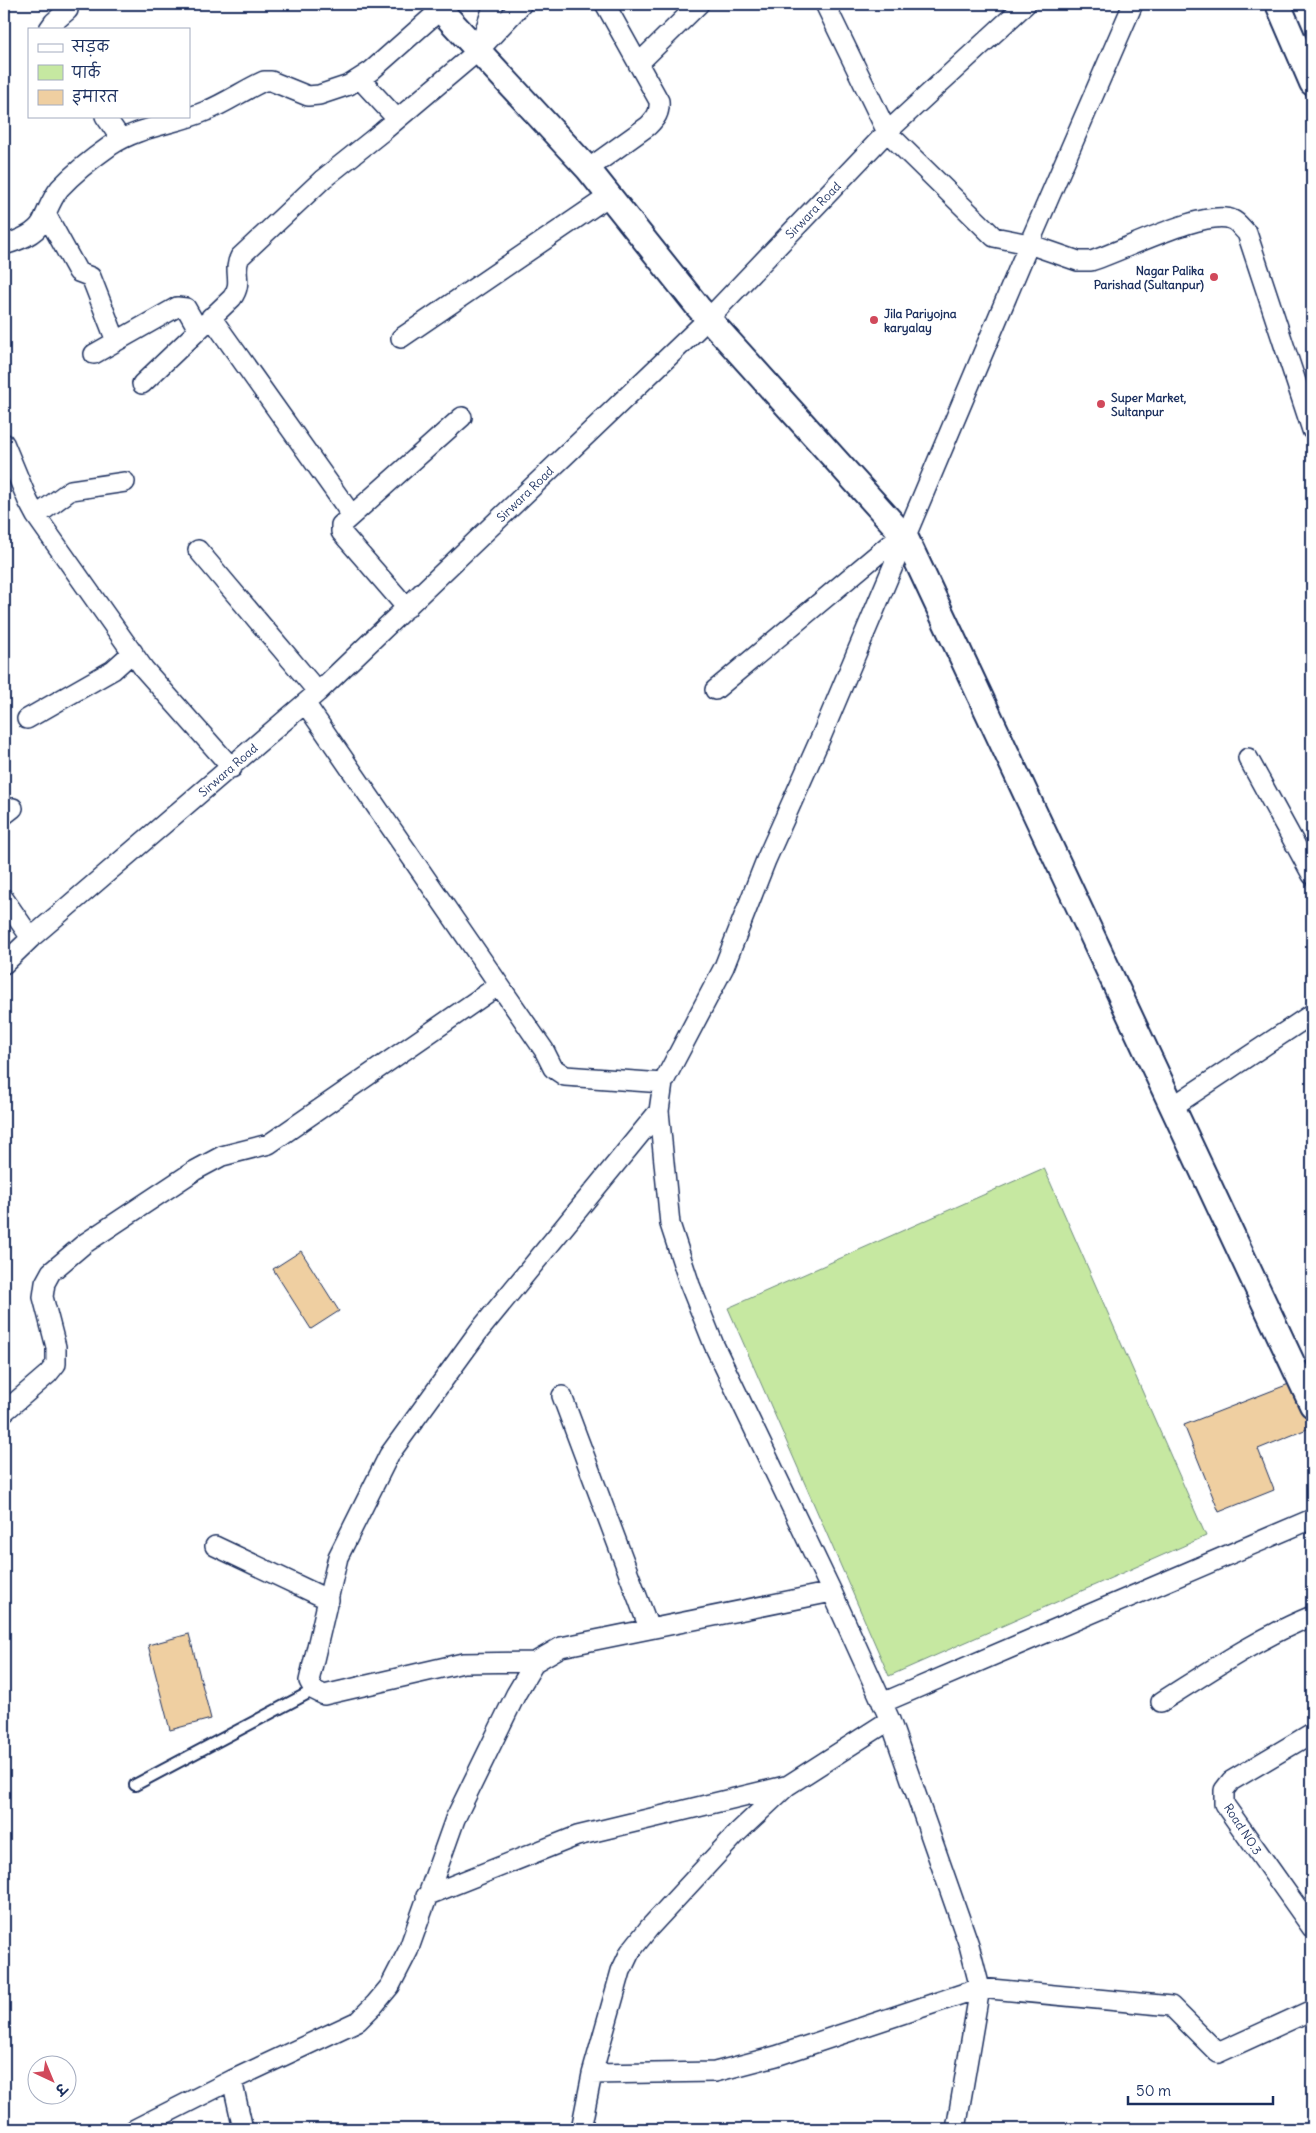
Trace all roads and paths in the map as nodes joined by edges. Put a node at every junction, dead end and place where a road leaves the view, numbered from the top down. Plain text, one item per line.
1 (494, 4) edge
2 (522, 4) edge
3 (605, 4) edge
4 (699, 4) edge
5 (825, 4) edge
6 (1026, 4) edge
7 (1133, 4) edge
8 (1278, 4) edge
9 (437, 7) edge
10 (68, 10) dead end
11 (50, 28) edge
12 (478, 51) junction
13 (638, 64) junction
14 (360, 79) junction
15 (1312, 83) edge
16 (190, 116) edge
17 (107, 118) edge
18 (184, 118) edge
19 (397, 119) junction
20 (887, 132) junction
21 (121, 139) junction
22 (588, 169) junction
23 (609, 196) junction
24 (46, 214) junction
25 (1029, 244) junction
26 (4, 245) edge
27 (708, 318) junction
28 (204, 323) junction
29 (401, 338) dead end
30 (116, 341) junction
31 (94, 354) dead end
32 (142, 384) dead end
33 (462, 417) dead end
34 (1312, 430) edge
35 (4, 443) edge
36 (125, 482) dead end
37 (351, 514) junction
38 (36, 516) junction
39 (904, 536) junction
40 (198, 550) dead end
41 (407, 608) junction
42 (133, 652) junction
43 (715, 690) dead end
44 (312, 698) junction
45 (27, 719) dead end
46 (1248, 758) dead end
47 (232, 768) junction
48 (1312, 875) edge
49 (4, 900) edge
50 (31, 938) junction
51 (4, 964) edge
52 (499, 985) junction
53 (1312, 1014) edge
54 (663, 1083) junction
55 (1172, 1108) junction
56 (659, 1111) junction
57 (562, 1396) dead end
58 (1312, 1405) edge
59 (4, 1412) edge
60 (1312, 1519) edge
61 (216, 1546) dead end
62 (832, 1592) junction
63 (329, 1600) junction
64 (1312, 1616) edge
65 (648, 1628) junction
66 (535, 1662) junction
67 (314, 1690) junction
68 (882, 1702) junction
69 (1161, 1702) dead end
70 (890, 1720) junction
71 (1312, 1733) edge
72 (135, 1785) dead end
73 (787, 1786) junction
74 (426, 1896) junction
75 (1312, 1928) edge
76 (980, 1988) junction
77 (1312, 2010) edge
78 (592, 2074) junction
79 (232, 2080) junction
80 (135, 2129) edge
81 (243, 2129) edge
82 (581, 2129) edge
83 (956, 2129) edge

1 - 12 street
2 - 12 street
3 - 13 street
4 - 13 street
5 - 20 street
6 - 20 street, Sirwara Road
7 - 25 street
8 - 15 street
9 - 12 street
9 - 14 street
10 - 11 street
12 - 19 street
12 - 22 street
13 - 22 street
14 - 16 street
14 - 19 street
17 - 21 street
18 - 21 street
19 - 28 street
20 - 25 street
20 - 27 street, Sirwara Road
21 - 24 street
22 - 23 street
23 - 27 street
23 - 29 street
24 - 26 street
24 - 30 street
25 - 34 street
25 - 39 street
27 - 39 street
27 - 41 street, Sirwara Road
28 - 30 street
28 - 32 street
28 - 37 street
30 - 31 street
33 - 37 street
35 - 38 street
36 - 38 street
37 - 41 street
38 - 42 street
39 - 43 street
39 - 54 street
39 - 55 street
40 - 44 street
41 - 44 street, Sirwara Road
42 - 45 street
42 - 47 street
44 - 47 street, Sirwara Road
44 - 52 street
46 - 48 street
47 - 50 street, Sirwara Road
49 - 50 street
50 - 51 street, Sirwara Road
52 - 54 street
52 - 59 street
53 - 55 street
54 - 56 street
55 - 58 street
56 - 62 street
56 - 63 street
57 - 65 street
60 - 68 street
61 - 63 street
62 - 65 street
62 - 68 street
63 - 67 street
64 - 69 street
65 - 66 street
66 - 67 street
66 - 74 street
67 - 72 lane
68 - 70 street
70 - 73 street
70 - 76 street
71 - 75 street, Road NO.3
73 - 74 street
73 - 78 street
74 - 79 street
76 - 77 street
76 - 78 street
76 - 83 street
78 - 82 street
79 - 80 street
79 - 81 street

